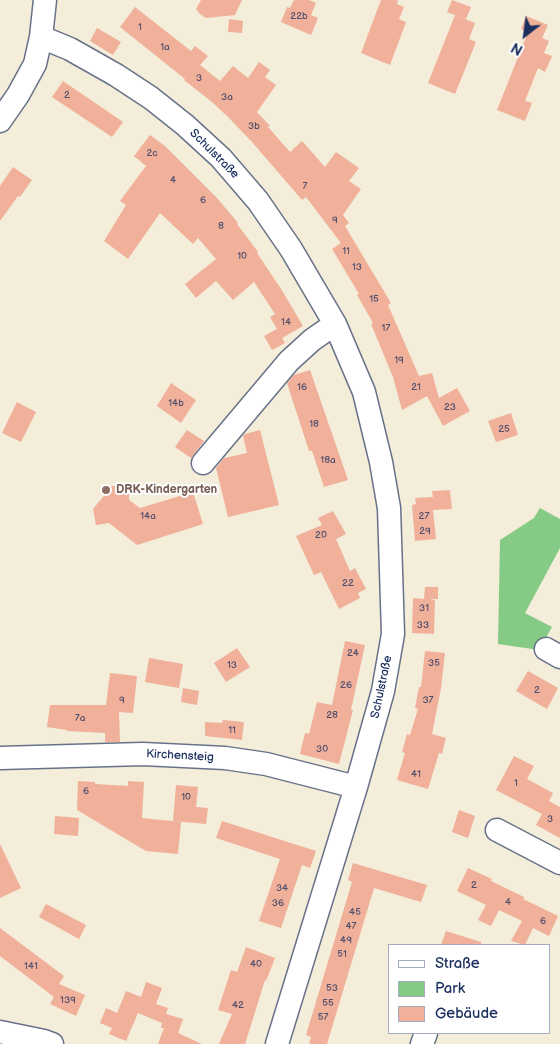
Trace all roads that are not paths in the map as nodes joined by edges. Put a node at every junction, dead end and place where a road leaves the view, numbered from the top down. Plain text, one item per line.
1 (45, 0) edge
2 (42, 38) junction
3 (0, 122) edge
4 (335, 324) junction
5 (203, 463) dead end
6 (0, 758) edge
7 (356, 787) junction
8 (497, 830) dead end
9 (560, 863) edge
10 (0, 1032) edge
11 (52, 1044) edge
12 (277, 1044) edge

1 - 2 street
2 - 3 street
2 - 4 street, Schulstraße
4 - 5 street
4 - 7 street, Schulstraße
6 - 7 street, Kirchensteig
7 - 12 street, Schulstraße
8 - 9 street
10 - 11 street

